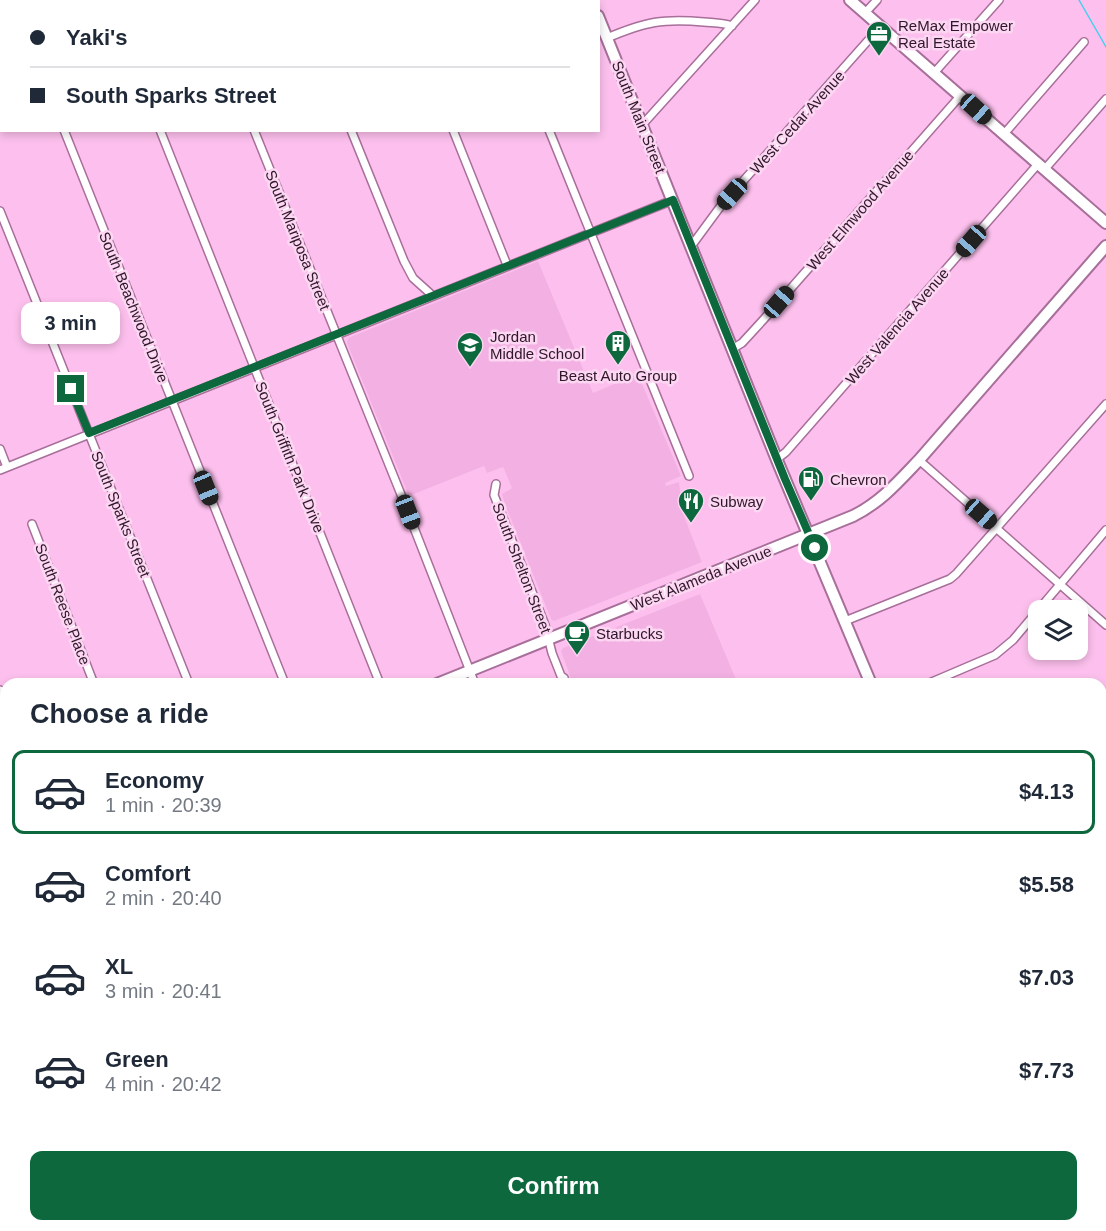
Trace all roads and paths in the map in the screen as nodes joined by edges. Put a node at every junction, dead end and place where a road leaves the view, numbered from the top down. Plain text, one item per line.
1 (755, 0) edge
2 (850, 0) edge
3 (877, 0) edge
4 (999, 0) edge
5 (865, 13) junction
6 (600, 21) edge
7 (732, 26) junction
8 (880, 27) junction
9 (607, 38) junction
10 (1084, 42) dead end
11 (934, 73) junction
12 (961, 94) junction
13 (1106, 99) edge
14 (643, 124) junction
15 (65, 132) edge
16 (161, 132) edge
17 (255, 132) edge
18 (352, 132) edge
19 (454, 132) edge
20 (550, 132) edge
21 (1004, 134) junction
22 (1041, 167) junction
23 (673, 200) junction
24 (0, 211) edge
25 (1106, 223) edge
26 (590, 233) junction
27 (692, 245) junction
28 (1106, 246) edge
29 (507, 265) junction
30 (433, 296) junction
31 (337, 335) junction
32 (732, 349) junction
33 (255, 368) junction
34 (171, 401) junction
35 (1106, 404) edge
36 (89, 433) junction
37 (0, 449) edge
38 (777, 459) junction
39 (919, 460) junction
40 (4, 469) edge
41 (688, 476) dead end
42 (496, 484) dead end
43 (32, 524) dead end
44 (997, 528) junction
45 (1106, 530) edge
46 (808, 534) junction
47 (1059, 583) junction
48 (845, 621) junction
49 (1106, 625) edge
50 (549, 638) junction
51 (470, 671) junction
52 (92, 678) edge
53 (187, 678) edge
54 (283, 678) edge
55 (378, 678) edge
56 (452, 678) edge
57 (473, 678) edge
58 (563, 678) edge
59 (869, 678) edge
60 (942, 678) edge

1 - 7 street
2 - 5 main road
3 - 5 street
4 - 11 street
5 - 8 main road
6 - 9 main road, South Main Street
7 - 9 street
7 - 14 street
8 - 11 main road
8 - 27 street, West Cedar Avenue
9 - 14 main road, South Main Street
10 - 21 street
11 - 12 main road
12 - 21 main road
12 - 32 street, West Elmwood Avenue
13 - 22 street, West Valencia Avenue
14 - 23 main road, South Main Street
15 - 34 street, South Beachwood Drive
16 - 33 street, South Griffith Park Drive
17 - 31 street, South Mariposa Street
18 - 30 street
19 - 29 street
20 - 26 street
21 - 22 main road
22 - 25 main road
22 - 38 street, West Valencia Avenue
23 - 26 street
23 - 27 main road, South Main Street
24 - 36 street, South Sparks Street
26 - 29 street
26 - 41 street
27 - 32 main road, South Main Street
28 - 39 main road, West Alameda Avenue
29 - 30 street
30 - 31 street
31 - 33 street
31 - 51 street, South Mariposa Street
32 - 38 main road, South Main Street
33 - 34 street
33 - 55 street, South Griffith Park Drive
34 - 36 street
34 - 54 street, South Beachwood Drive
35 - 44 street
36 - 40 street
36 - 53 street, South Sparks Street
37 - 40 street
38 - 46 main road, South Main Street
39 - 44 street
39 - 46 main road, West Alameda Avenue
42 - 50 street, South Shelton Street
43 - 52 street, South Reese Place
44 - 47 street
44 - 48 street
45 - 47 street
46 - 48 main road, South Main Street
46 - 50 main road, West Alameda Avenue
47 - 49 street
47 - 60 street
48 - 59 main road, South Main Street
50 - 51 main road, West Alameda Avenue
50 - 58 street, South Shelton Street
51 - 56 main road, West Alameda Avenue
51 - 57 street, South Mariposa Street

